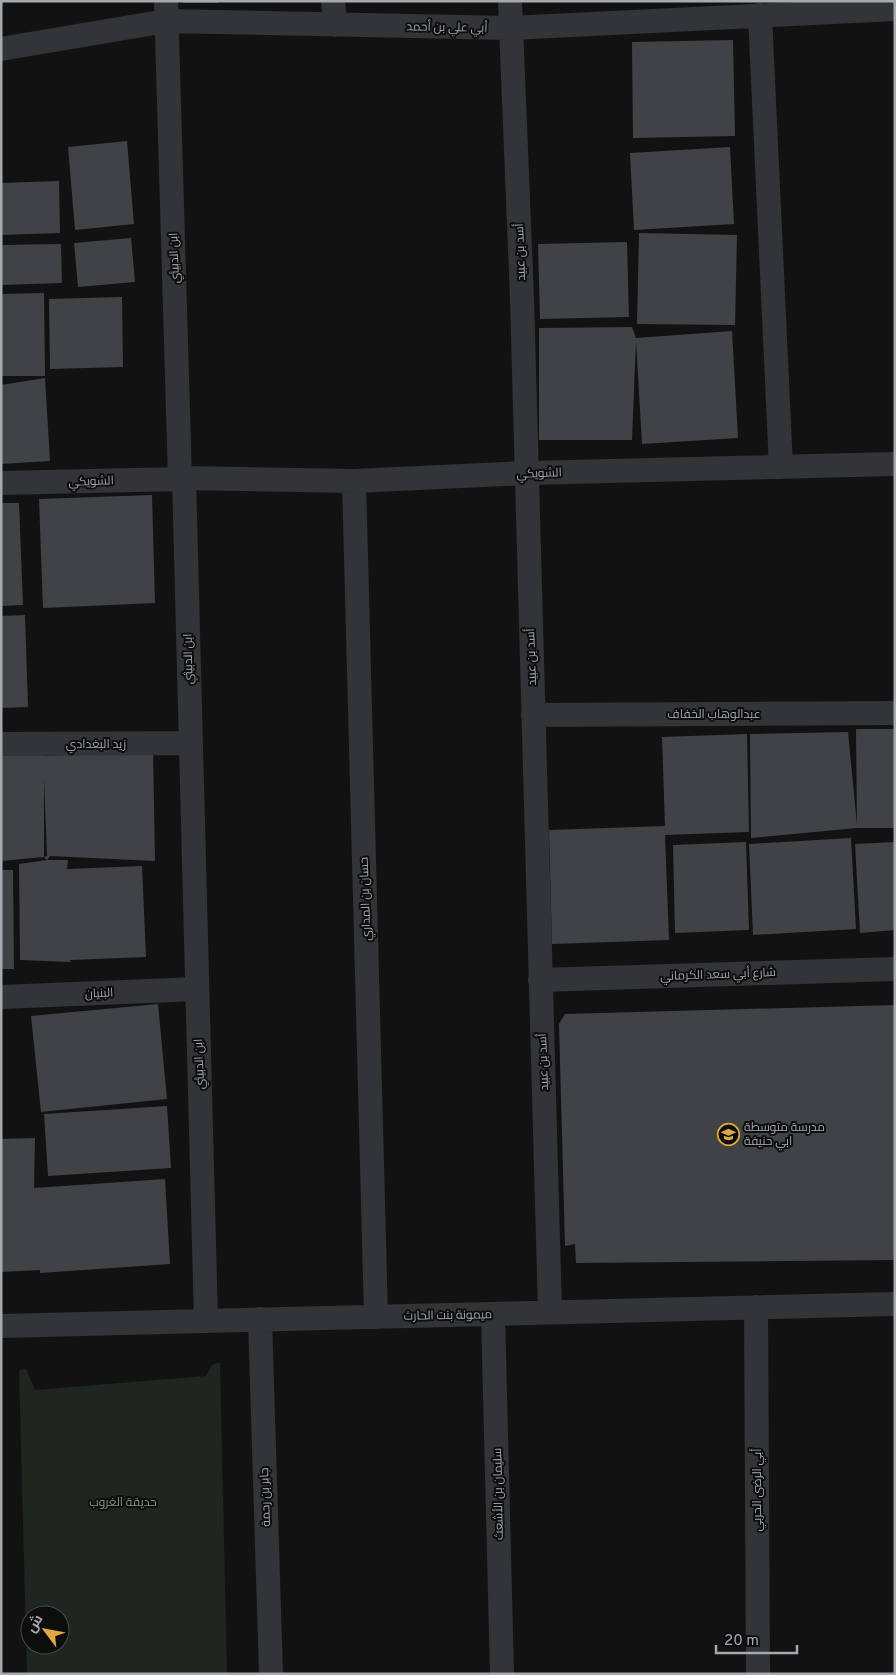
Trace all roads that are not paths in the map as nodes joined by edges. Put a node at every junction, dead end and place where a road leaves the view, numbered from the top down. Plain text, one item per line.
1 (333, 1) edge
2 (510, 1) edge
3 (895, 9) edge
4 (166, 11) edge
5 (760, 16) junction
6 (335, 25) junction
7 (511, 28) junction
8 (1, 49) edge
9 (895, 464) edge
10 (781, 467) junction
11 (527, 473) junction
12 (182, 479) junction
13 (354, 481) junction
14 (1, 483) edge
15 (895, 713) edge
16 (533, 715) junction
17 (190, 743) junction
18 (1, 744) edge
19 (895, 969) edge
20 (540, 980) junction
21 (197, 989) junction
22 (1, 998) edge
23 (895, 1304) edge
24 (756, 1307) junction
25 (550, 1312) junction
26 (493, 1314) junction
27 (376, 1317) junction
28 (260, 1319) junction
29 (206, 1321) junction
30 (1, 1326) edge
31 (271, 1674) edge
32 (502, 1674) edge
33 (758, 1674) edge

1 - 6 street
2 - 7 street, أسد بن عبيد
3 - 5 street, أبي علي بن أحمد
4 - 6 street, أبي علي بن أحمد
4 - 8 street, أبي علي بن أحمد
4 - 12 street, ابن الدبيثي
5 - 7 street, أبي علي بن أحمد
5 - 10 street
6 - 7 street, أبي علي بن أحمد
7 - 11 street, أسد بن عبيد
9 - 10 street, الشويكي
10 - 11 street, الشويكي
11 - 13 street, الشويكي
11 - 16 street, أسد بن عبيد
12 - 13 street, الشويكي
12 - 14 street, الشويكي
12 - 17 street, ابن الدبيثي
13 - 27 street, حسان بن المداري
15 - 16 street, عبدالوهاب الخفاف
16 - 20 street, أسد بن عبيد
17 - 18 street, زيد البغدادي
17 - 21 street, ابن الدبيثي
19 - 20 street, شارع أبي سعد الكرماني
20 - 25 street, أسد بن عبيد
21 - 22 street, البنيان
21 - 29 street, ابن الدبيثي
23 - 24 street, ميمونة بنت الحارث
24 - 25 street, ميمونة بنت الحارث
24 - 33 street, أبي الرضى الحربي
25 - 26 street, ميمونة بنت الحارث
26 - 27 street, ميمونة بنت الحارث
26 - 32 street, سليمان بن الأشعث
27 - 28 street, ميمونة بنت الحارث
28 - 29 street, ميمونة بنت الحارث
28 - 31 street, جابر بن رحمة
29 - 30 street, ميمونة بنت الحارث

